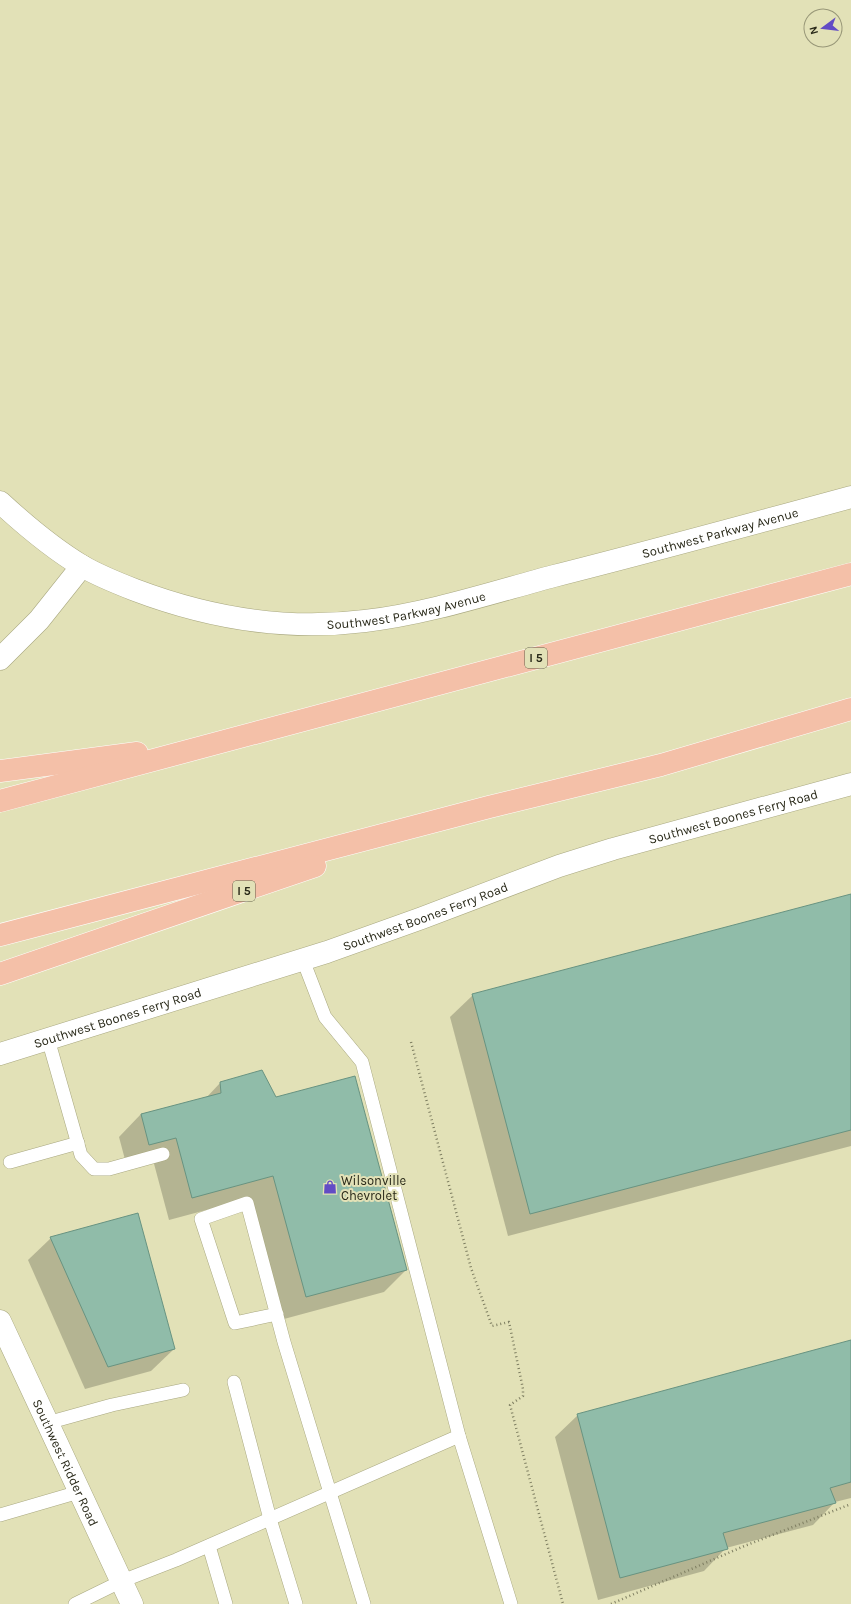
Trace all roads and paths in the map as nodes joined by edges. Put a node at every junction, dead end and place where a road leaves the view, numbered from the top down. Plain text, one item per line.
1 (851, 497) edge
2 (0, 502) edge
3 (82, 566) junction
4 (851, 574) edge
5 (0, 659) edge
6 (851, 709) edge
7 (222, 742) junction
8 (0, 771) edge
9 (851, 784) edge
10 (0, 801) edge
11 (489, 807) junction
12 (0, 936) edge
13 (303, 960) junction
14 (0, 974) edge
15 (48, 1039) junction
16 (411, 1042) dead end
17 (0, 1054) edge
18 (78, 1144) junction
19 (163, 1154) dead end
20 (10, 1162) dead end
21 (277, 1314) junction
22 (0, 1321) edge
23 (234, 1382) dead end
24 (183, 1390) dead end
25 (47, 1423) junction
26 (459, 1436) junction
27 (80, 1492) junction
28 (329, 1492) junction
29 (851, 1504) edge
30 (0, 1515) edge
31 (270, 1519) junction
32 (209, 1546) junction
33 (122, 1581) junction
34 (75, 1604) edge
35 (132, 1604) edge
36 (226, 1604) edge
37 (296, 1604) edge
38 (364, 1604) edge
39 (511, 1604) edge
40 (563, 1604) edge
41 (612, 1604) edge

1 - 3 street, Southwest Parkway Avenue
2 - 3 street, Southwest Parkway Avenue
3 - 5 street
4 - 7 highway, I 5
6 - 11 highway, I 5
7 - 8 highway, I 5
7 - 10 highway, I 5
9 - 13 street, Southwest Boones Ferry Road
11 - 12 highway, I 5
11 - 14 highway, I 5
13 - 15 street, Southwest Boones Ferry Road
13 - 26 lane
15 - 17 street, Southwest Boones Ferry Road
15 - 18 lane
16 - 40 path
18 - 19 lane
18 - 20 lane
21 - 21 lane
21 - 28 lane
22 - 25 street, Southwest Ridder Road
23 - 31 lane
24 - 25 lane
25 - 27 street, Southwest Ridder Road
26 - 28 lane
26 - 39 lane
27 - 30 lane
27 - 33 street, Southwest Ridder Road
28 - 31 lane
28 - 38 lane
29 - 41 path
31 - 32 lane
31 - 37 lane
32 - 33 lane
32 - 36 lane
33 - 34 lane
33 - 35 street, Southwest Ridder Road

